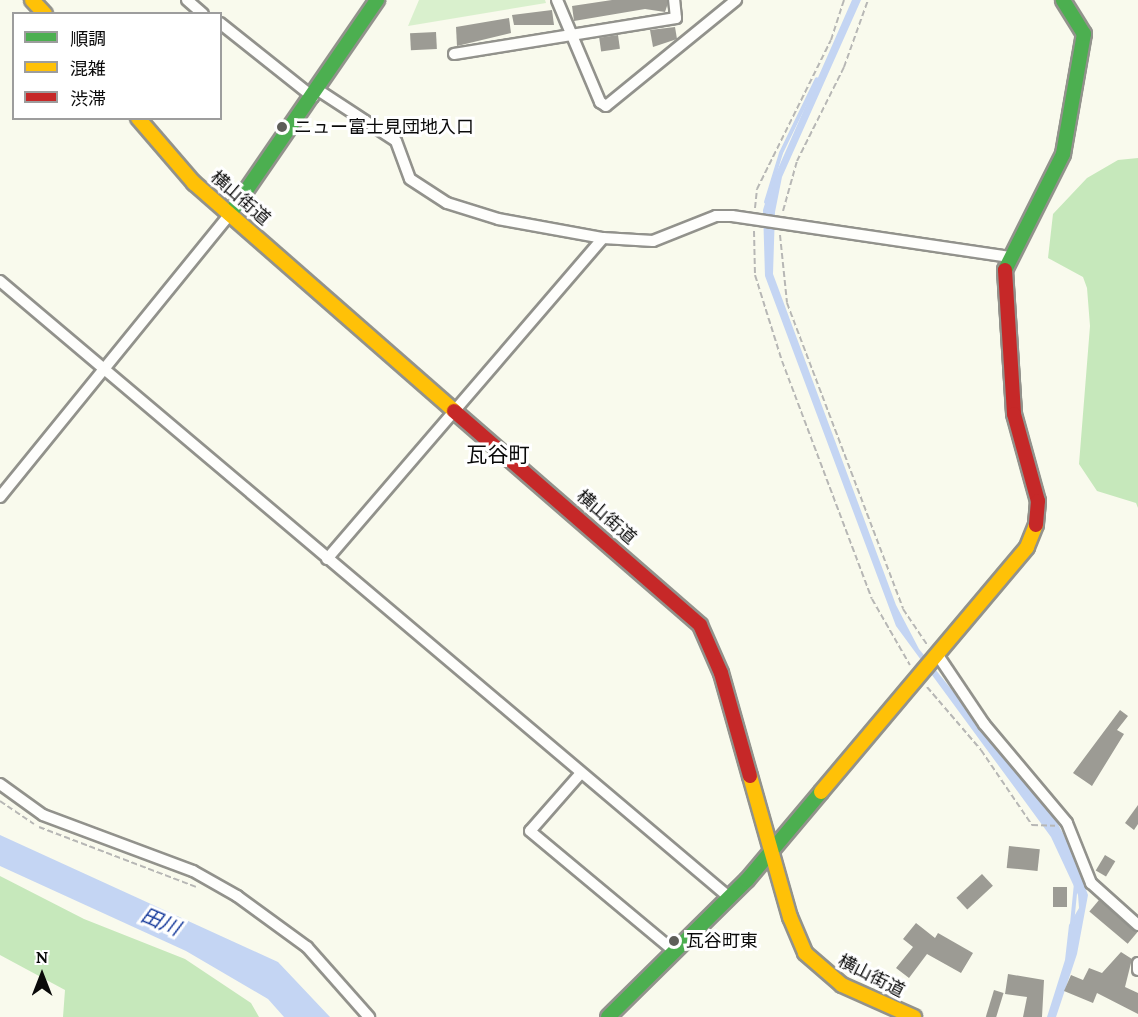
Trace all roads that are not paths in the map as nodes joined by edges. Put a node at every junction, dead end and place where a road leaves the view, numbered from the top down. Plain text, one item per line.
1 (32, 0) edge
2 (186, 0) edge
3 (377, 0) edge
4 (556, 0) edge
5 (674, 0) edge
6 (736, 0) edge
7 (1063, 0) edge
8 (43, 12) edge
9 (201, 12) edge
10 (222, 24) edge
11 (571, 34) junction
12 (454, 54) dead end
13 (316, 93) junction
14 (140, 120) edge
15 (230, 214) junction
16 (603, 238) junction
17 (1008, 257) junction
18 (0, 281) edge
19 (106, 372) junction
20 (453, 408) junction
21 (0, 496) edge
22 (327, 559) junction
23 (937, 654) junction
24 (581, 773) junction
25 (0, 784) edge
26 (772, 850) junction
27 (730, 898) junction
28 (1138, 925) edge
29 (675, 952) junction
30 (1138, 963) edge
31 (1138, 970) edge
32 (369, 1017) edge
33 (608, 1017) edge
34 (914, 1017) edge

1 - 8 street
2 - 9 street
3 - 13 street
4 - 11 street
5 - 11 street
6 - 11 street
7 - 17 street
10 - 13 street
11 - 12 street
13 - 15 street
13 - 16 street
14 - 15 street, 横山街道
15 - 19 street
15 - 20 street, 横山街道
16 - 17 street
16 - 20 street
17 - 23 street
18 - 19 street
19 - 21 street
19 - 22 street
20 - 22 street
20 - 26 street, 横山街道
22 - 24 street
23 - 26 street
23 - 28 street
24 - 27 street
24 - 29 street
25 - 32 street
26 - 27 street
26 - 34 street, 横山街道
27 - 29 street
29 - 33 street
30 - 31 street

